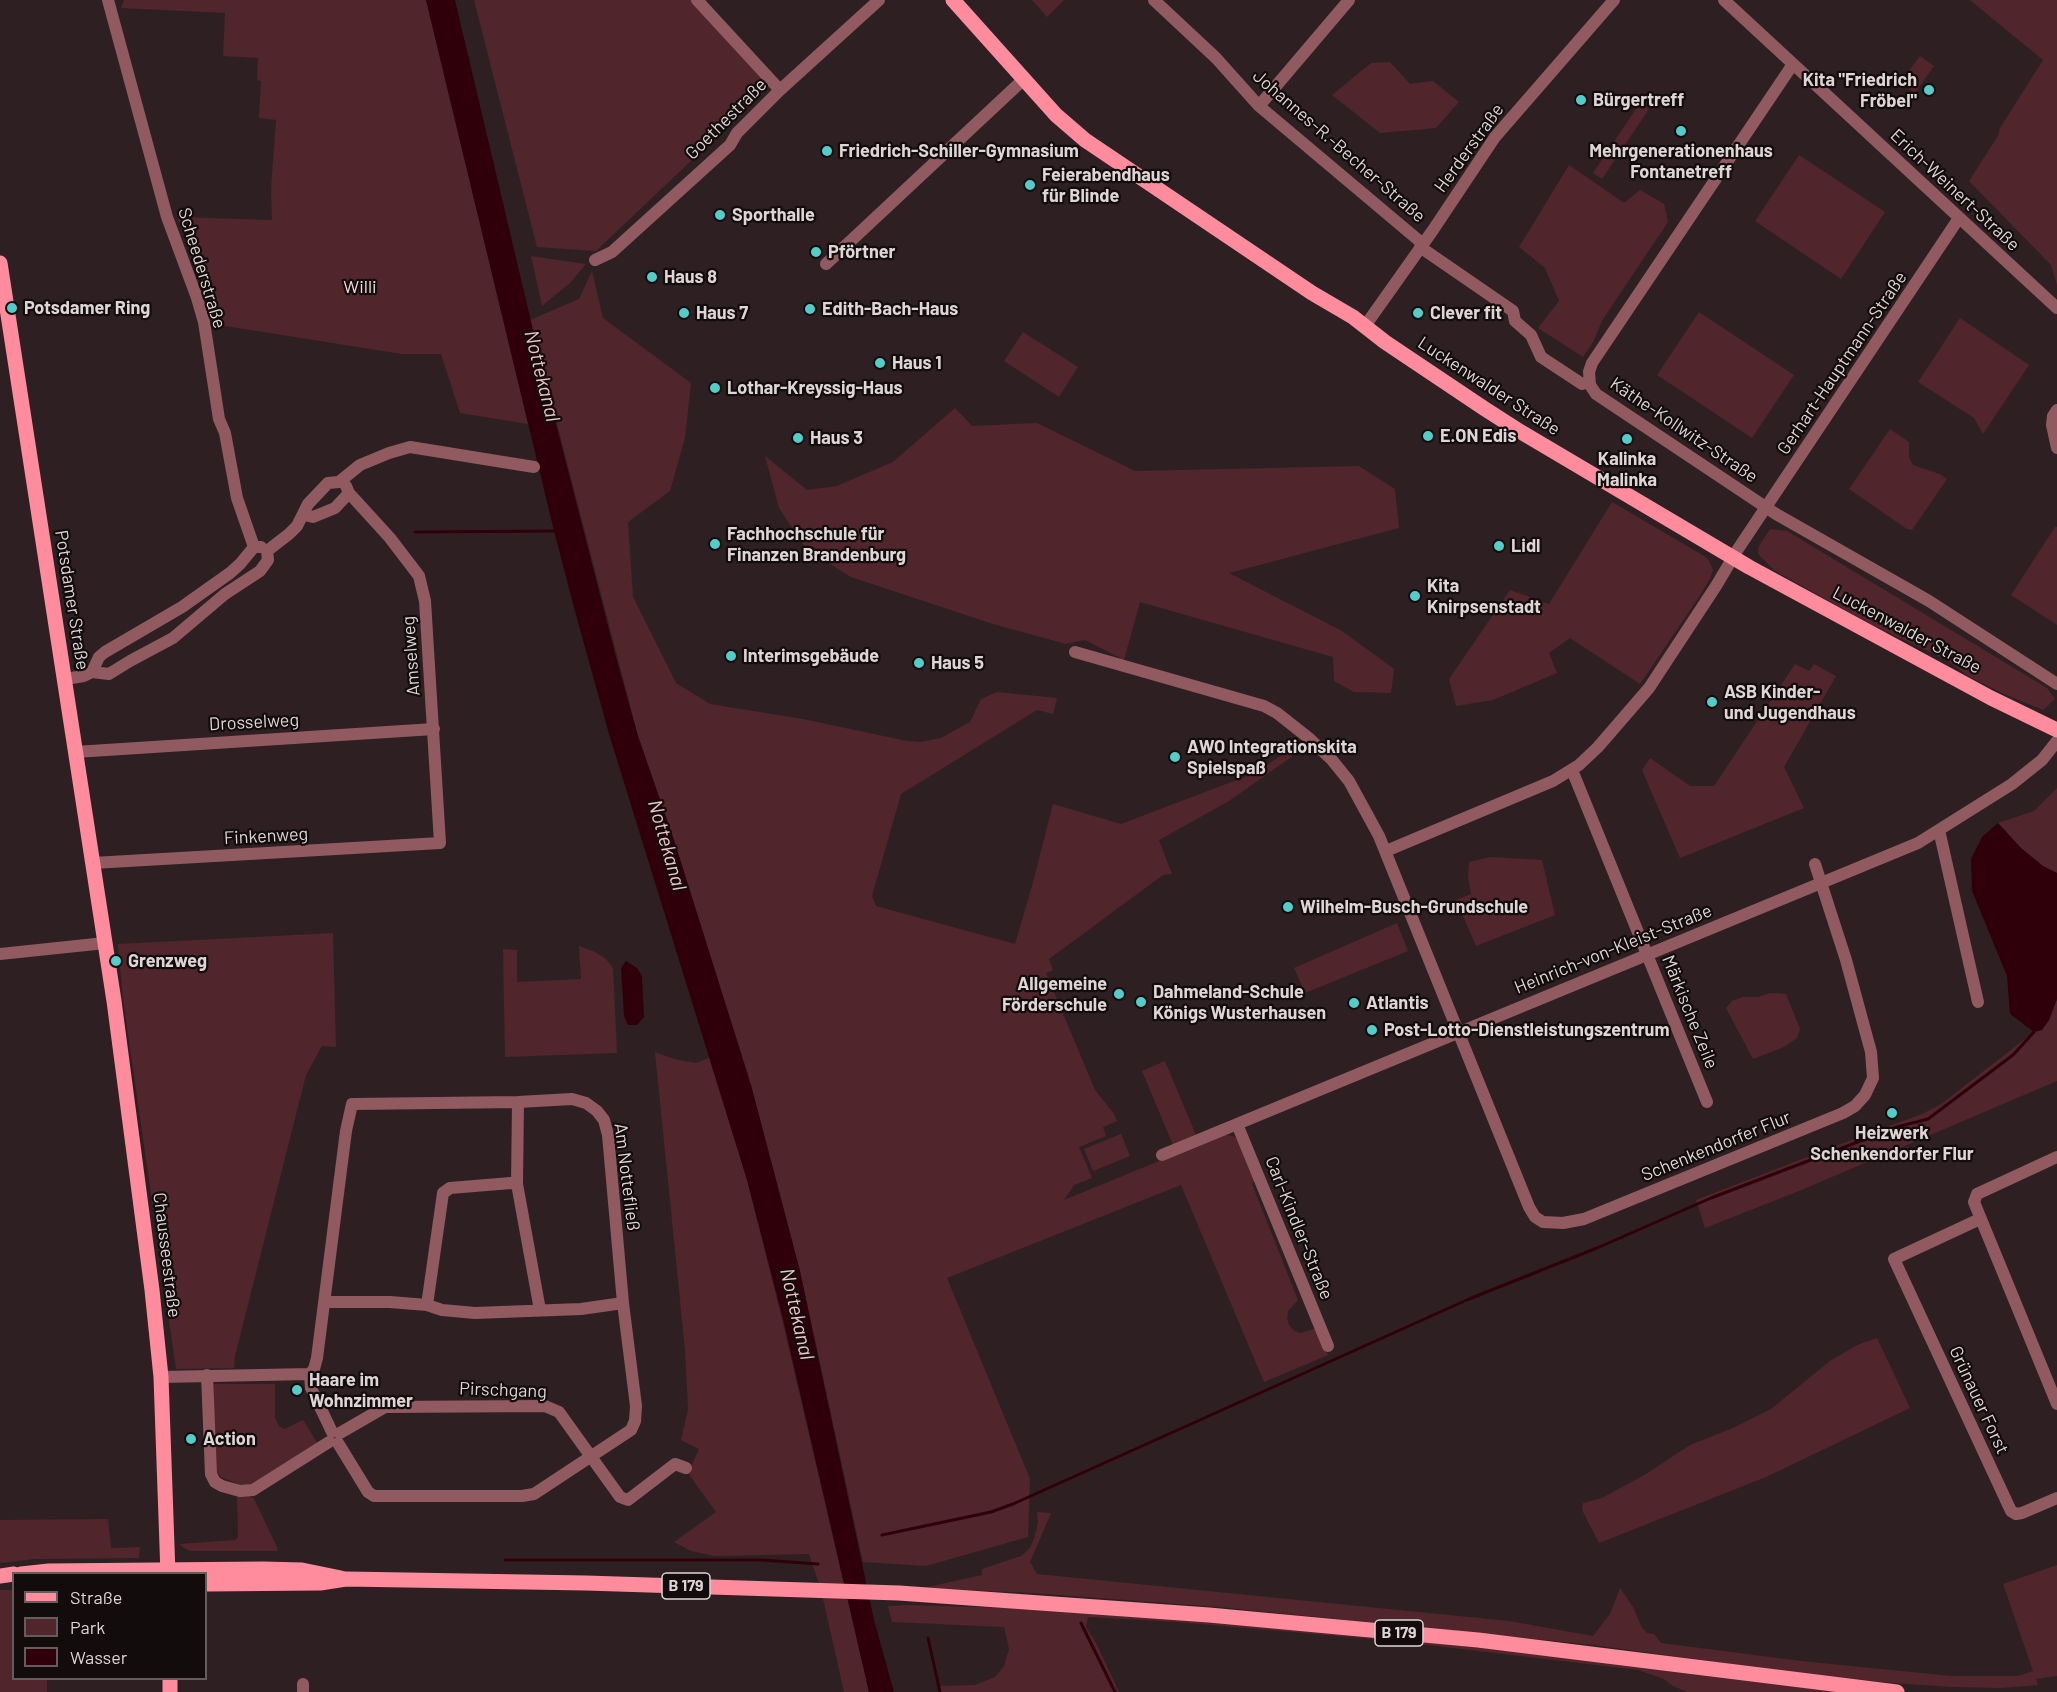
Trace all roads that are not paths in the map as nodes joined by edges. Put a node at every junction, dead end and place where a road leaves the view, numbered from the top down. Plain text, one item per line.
1 (108, 0) edge
2 (697, 0) edge
3 (879, 0) edge
4 (953, 0) edge
5 (1154, 0) edge
6 (1349, 0) edge
7 (1614, 0) edge
8 (1724, 0) edge
9 (1793, 64) junction
10 (1024, 79) junction
11 (780, 90) junction
12 (1259, 105) junction
13 (1959, 218) junction
14 (1421, 245) junction
15 (595, 260) dead end
16 (826, 264) dead end
17 (1, 272) edge
18 (2057, 308) edge
19 (1365, 326) junction
20 (1589, 382) junction
21 (2057, 410) edge
22 (2057, 448) edge
23 (534, 466) dead end
24 (339, 482) junction
25 (349, 493) junction
26 (1766, 507) junction
27 (304, 515) junction
28 (254, 547) junction
29 (267, 551) junction
30 (1733, 558) junction
31 (1074, 652) dead end
32 (92, 672) junction
33 (65, 680) junction
34 (2057, 684) edge
35 (434, 729) junction
36 (2057, 730) edge
37 (2057, 741) edge
38 (75, 752) junction
39 (1572, 770) junction
40 (1939, 830) junction
41 (440, 843) joint
42 (1386, 851) junction
43 (93, 863) junction
44 (1815, 864) dead end
45 (1820, 884) junction
46 (105, 943) junction
47 (0, 954) edge
48 (1647, 955) junction
49 (1978, 1002) dead end
50 (1458, 1032) junction
51 (518, 1102) junction
52 (1707, 1102) dead end
53 (1237, 1124) junction
54 (1162, 1155) dead end
55 (2057, 1157) edge
56 (517, 1184) junction
57 (1980, 1219) junction
58 (325, 1302) junction
59 (623, 1304) junction
60 (427, 1305) junction
61 (540, 1310) junction
62 (1328, 1346) dead end
63 (310, 1374) junction
64 (207, 1375) junction
65 (161, 1377) junction
66 (2057, 1404) edge
67 (335, 1438) junction
68 (591, 1457) junction
69 (686, 1468) dead end
70 (2057, 1498) edge
71 (40, 1572) edge
72 (167, 1572) edge
73 (346, 1579) junction
74 (207, 1584) edge
75 (1896, 1692) edge

1 - 28 street, Scheederstraße
2 - 11 street
3 - 11 street, Goethestraße
4 - 10 main road, Luckenwalder Straße
5 - 12 street, Johannes-R.-Becher-Straße
6 - 12 street
7 - 14 street, Herderstraße
8 - 9 street, Erich-Weinert-Straße
9 - 13 street, Erich-Weinert-Straße
9 - 20 street, Käthe-Kollwitz-Straße
10 - 16 street
10 - 19 main road, Luckenwalder Straße
11 - 15 street, Goethestraße
12 - 14 street, Johannes-R.-Becher-Straße
13 - 18 street, Erich-Weinert-Straße
13 - 26 street, Gerhart-Hauptmann-Straße
14 - 19 street, Herderstraße
14 - 20 street, Johannes-R.-Becher-Straße
17 - 33 main road, Potsdamer Straße
19 - 30 main road, Luckenwalder Straße
20 - 26 street, Käthe-Kollwitz-Straße
21 - 22 street
23 - 24 street
24 - 25 street, Amselweg
24 - 27 street
25 - 27 street
25 - 35 street, Amselweg
26 - 30 street, Gerhart-Hauptmann-Straße
26 - 34 street, Käthe-Kollwitz-Straße
27 - 29 street
28 - 29 street
28 - 32 street
29 - 32 street
30 - 36 main road, Luckenwalder Straße
30 - 39 street, Gerhart-Hauptmann-Straße
31 - 42 street
32 - 33 street
33 - 38 main road, Potsdamer Straße
35 - 38 street, Drosselweg
35 - 41 street, Amselweg
37 - 40 street, Heinrich-von-Kleist-Straße
38 - 43 main road, Potsdamer Straße
39 - 42 street, Gerhart-Hauptmann-Straße
39 - 48 street, Märkische Zeile
40 - 45 street, Heinrich-von-Kleist-Straße
40 - 49 street
41 - 43 street, Finkenweg
42 - 50 street
43 - 46 main road, Potsdamer Straße
44 - 45 street, Schenkendorfer Flur
45 - 48 street, Heinrich-von-Kleist-Straße
45 - 50 street, Schenkendorfer Flur
46 - 47 street
46 - 65 main road, Chausseestraße
48 - 50 street, Heinrich-von-Kleist-Straße
48 - 52 street, Märkische Zeile
50 - 53 street, Heinrich-von-Kleist-Straße
51 - 56 street
51 - 58 street, Am Nottefließ
51 - 59 street, Am Nottefließ
53 - 54 street, Heinrich-von-Kleist-Straße
53 - 62 street, Carl-Kindler-Straße
55 - 57 street
56 - 60 street
56 - 61 street
57 - 66 street
57 - 70 street, Grünauer Forst
58 - 60 street
58 - 63 street, Am Nottefließ
59 - 61 street
59 - 68 street, Am Nottefließ
60 - 61 street
63 - 64 street
63 - 67 street, Am Nottefließ
64 - 65 street
64 - 67 street, Pirschgang
65 - 72 main road, Chausseestraße
67 - 68 street, Pirschgang
67 - 68 street, Am Nottefließ
68 - 69 street, Pirschgang
71 - 72 main road, B 179
72 - 73 main road, B 179
73 - 74 main road, B 179
73 - 75 main road, B 179

